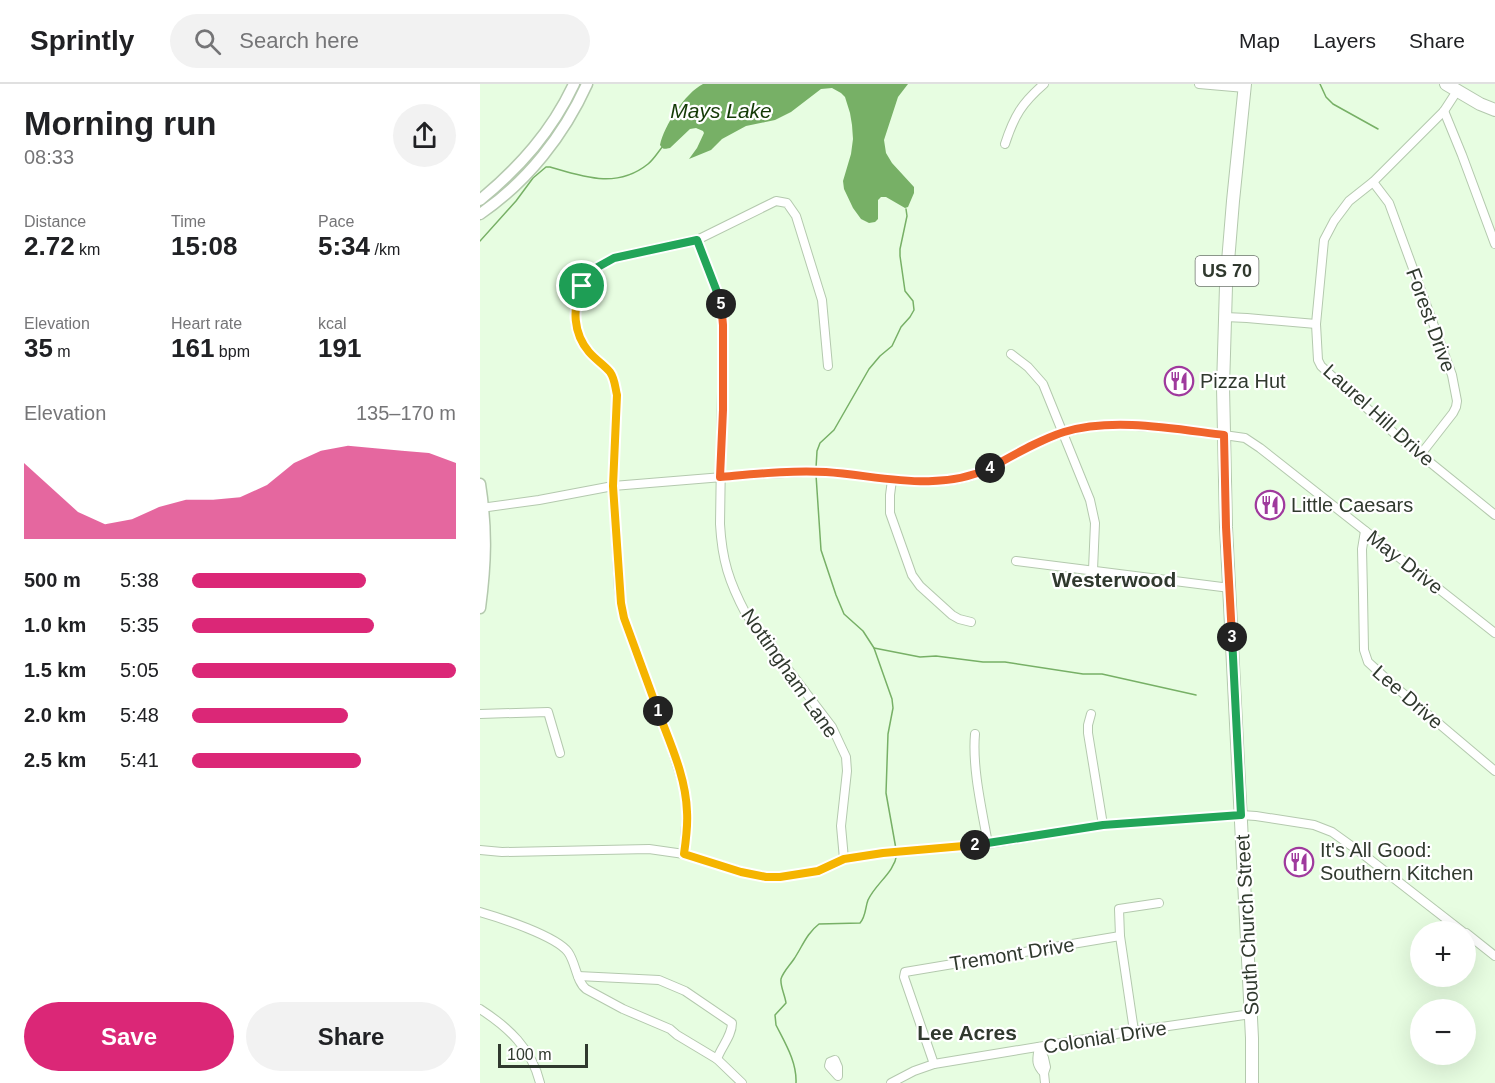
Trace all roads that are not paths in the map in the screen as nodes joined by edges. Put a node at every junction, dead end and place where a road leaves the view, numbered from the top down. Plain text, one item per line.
1 (574, 84) edge
2 (586, 84) edge
3 (1044, 84) edge
4 (1199, 84) edge
5 (1446, 84) edge
6 (1245, 86) edge
7 (1457, 91) junction
8 (1495, 110) edge
9 (1444, 111) junction
10 (1005, 144) dead end
11 (1373, 182) junction
12 (480, 200) edge
13 (480, 214) edge
14 (697, 240) junction
15 (1495, 244) edge
16 (1225, 317) junction
17 (1316, 324) junction
18 (1011, 354) dead end
19 (828, 366) dead end
20 (1064, 432) junction
21 (1224, 435) junction
22 (1421, 454) junction
23 (720, 477) junction
24 (892, 480) junction
25 (480, 484) edge
26 (613, 486) junction
27 (482, 508) edge
28 (1495, 515) edge
29 (1365, 531) junction
30 (1016, 561) dead end
31 (1093, 570) junction
32 (1230, 588) junction
33 (480, 608) edge
34 (971, 622) dead end
35 (1495, 633) edge
36 (480, 714) edge
37 (1091, 714) dead end
38 (975, 734) dead end
39 (560, 753) dead end
40 (1495, 771) edge
41 (1241, 815) junction
42 (1103, 825) junction
43 (988, 844) junction
44 (480, 850) edge
45 (684, 854) junction
46 (844, 859) junction
47 (1159, 903) dead end
48 (480, 912) edge
49 (1450, 921) edge
50 (1120, 936) junction
51 (1476, 941) edge
52 (1495, 956) edge
53 (578, 976) junction
54 (480, 1009) edge
55 (1251, 1014) junction
56 (1134, 1031) junction
57 (1039, 1047) junction
58 (717, 1059) junction
59 (934, 1064) junction
60 (838, 1076) dead end
61 (540, 1083) edge
62 (742, 1083) edge
63 (843, 1083) edge
64 (891, 1083) edge
65 (1046, 1083) edge
66 (1252, 1083) edge

1 - 12 street
2 - 13 street
3 - 10 street
4 - 6 street
5 - 7 main road
6 - 16 main road, South Church Street / US 70
7 - 8 main road
7 - 9 street, Laurel Hill Drive
9 - 11 street, Laurel Hill Drive
9 - 15 street
11 - 17 street, Laurel Hill Drive
11 - 22 street, Forest Drive
14 - 19 street
14 - 23 street, Nottingham Lane
14 - 26 street
16 - 17 street
16 - 21 main road, South Church Street / US 70
17 - 22 street, Laurel Hill Drive
18 - 20 street
20 - 21 street, May Drive
20 - 24 street, May Drive
20 - 31 street
21 - 29 street, May Drive
21 - 32 main road, South Church Street / US 70
22 - 28 street, Laurel Hill Drive
23 - 24 street, May Drive
23 - 26 street, May Drive
23 - 46 street, Nottingham Lane
24 - 34 street
25 - 27 street
26 - 27 street, May Drive
26 - 45 street
27 - 33 street
29 - 35 street, May Drive
29 - 40 street, Lee Drive
30 - 31 street
31 - 32 street
32 - 41 main road, South Church Street / US 70
36 - 39 street
37 - 42 street
38 - 43 street
41 - 42 street
41 - 49 street
41 - 55 main road, South Church Street / US 70
42 - 43 street
43 - 46 street
44 - 45 street
45 - 46 street
47 - 50 street
48 - 53 street
50 - 56 street
50 - 59 street, Tremont Drive
51 - 52 street
53 - 58 street
53 - 58 street
54 - 61 street
55 - 56 street, Colonial Drive
55 - 66 main road, South Church Street / US 70
56 - 57 street, Colonial Drive
57 - 59 street, Colonial Drive
57 - 65 street
58 - 62 street
59 - 64 street, Colonial Drive
60 - 63 street

